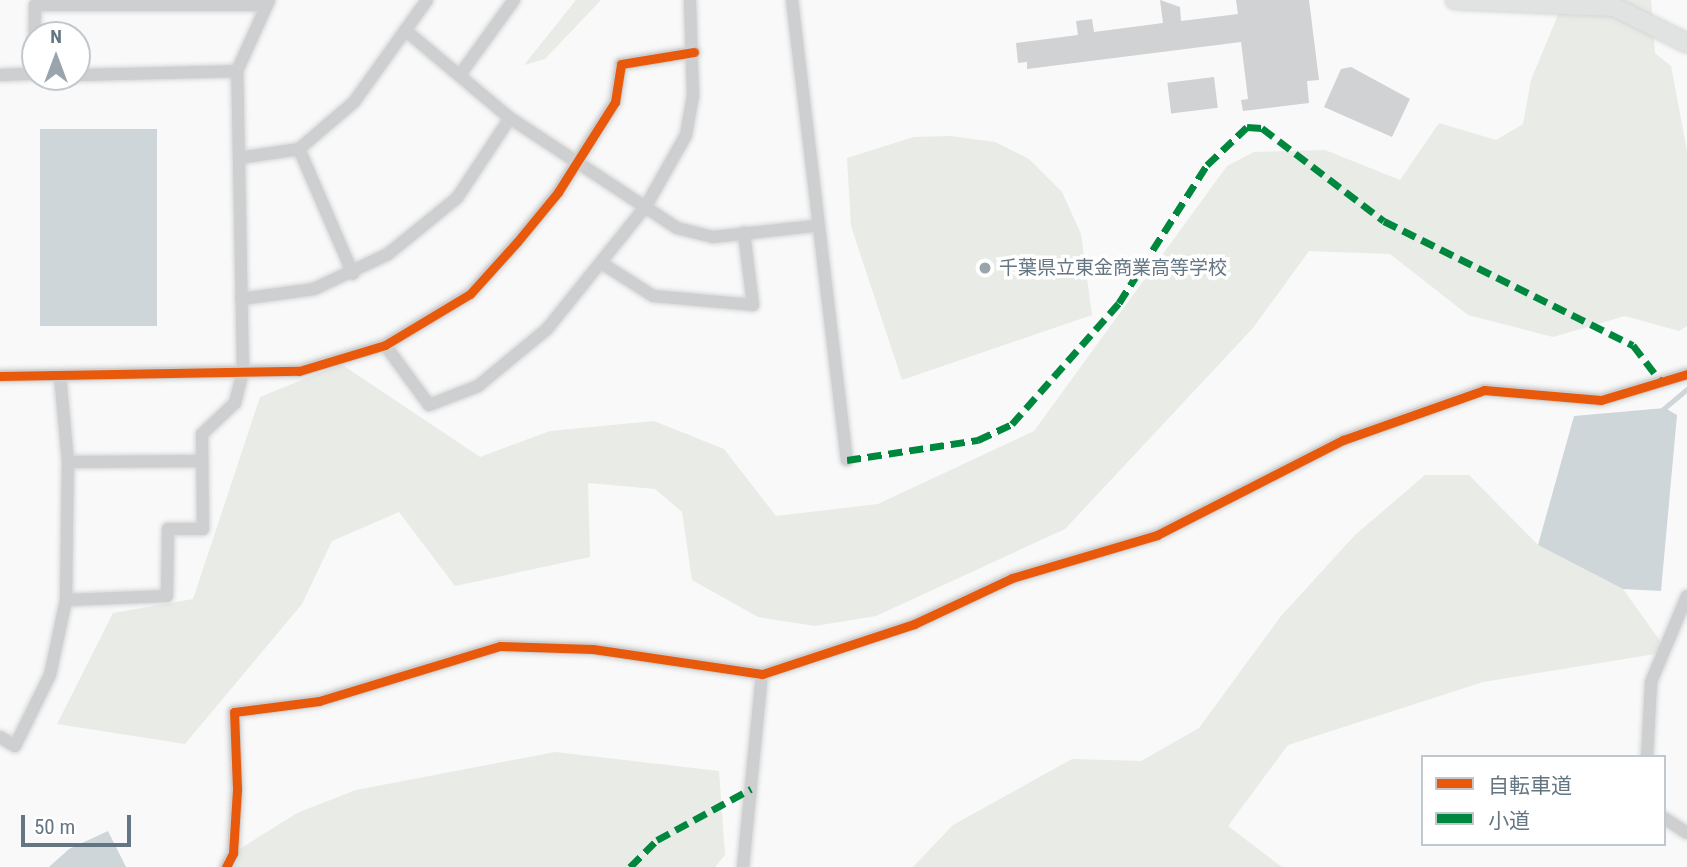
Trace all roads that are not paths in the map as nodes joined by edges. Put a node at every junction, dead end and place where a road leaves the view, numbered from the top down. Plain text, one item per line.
1 (427, 0) edge
2 (514, 0) edge
3 (690, 0) edge
4 (792, 0) edge
5 (1455, 0) edge
6 (268, 3) edge
7 (35, 21) edge
8 (405, 30) junction
9 (1687, 43) edge
10 (694, 52) junction
11 (237, 71) junction
12 (462, 72) junction
13 (21, 74) edge
14 (0, 75) edge
15 (91, 75) edge
16 (510, 118) junction
17 (299, 149) junction
18 (239, 158) junction
19 (578, 159) junction
20 (646, 206) junction
21 (815, 226) junction
22 (744, 233) junction
23 (603, 264) junction
24 (353, 274) junction
25 (242, 299) junction
26 (386, 345) junction
27 (243, 371) junction
28 (60, 374) junction
29 (1687, 374) edge
30 (0, 376) edge
31 (847, 460) dead end
32 (200, 461) junction
33 (68, 462) junction
34 (1687, 596) edge
35 (66, 600) junction
36 (762, 674) junction
37 (0, 737) edge
38 (1647, 755) edge
39 (1666, 818) edge
40 (1687, 833) edge
41 (226, 867) edge
42 (743, 867) edge

1 - 8 street
2 - 12 street
3 - 10 street
4 - 21 street
5 - 9 street
6 - 7 street
6 - 11 street
8 - 12 street
8 - 17 street
10 - 19 street
10 - 20 street
11 - 15 street
11 - 18 street
12 - 16 street
13 - 14 street
16 - 19 street
16 - 24 street
17 - 18 street
17 - 24 street
18 - 25 street
19 - 20 street
19 - 26 street
20 - 22 street
20 - 23 street
21 - 22 street
21 - 31 street
22 - 23 street
23 - 26 street
24 - 25 street
25 - 27 street
26 - 27 street
27 - 28 street
27 - 32 street
28 - 30 street
28 - 33 street
29 - 36 street
32 - 33 street
32 - 35 street
33 - 35 street
34 - 38 street
35 - 37 street
36 - 41 street
36 - 42 street
39 - 40 street

